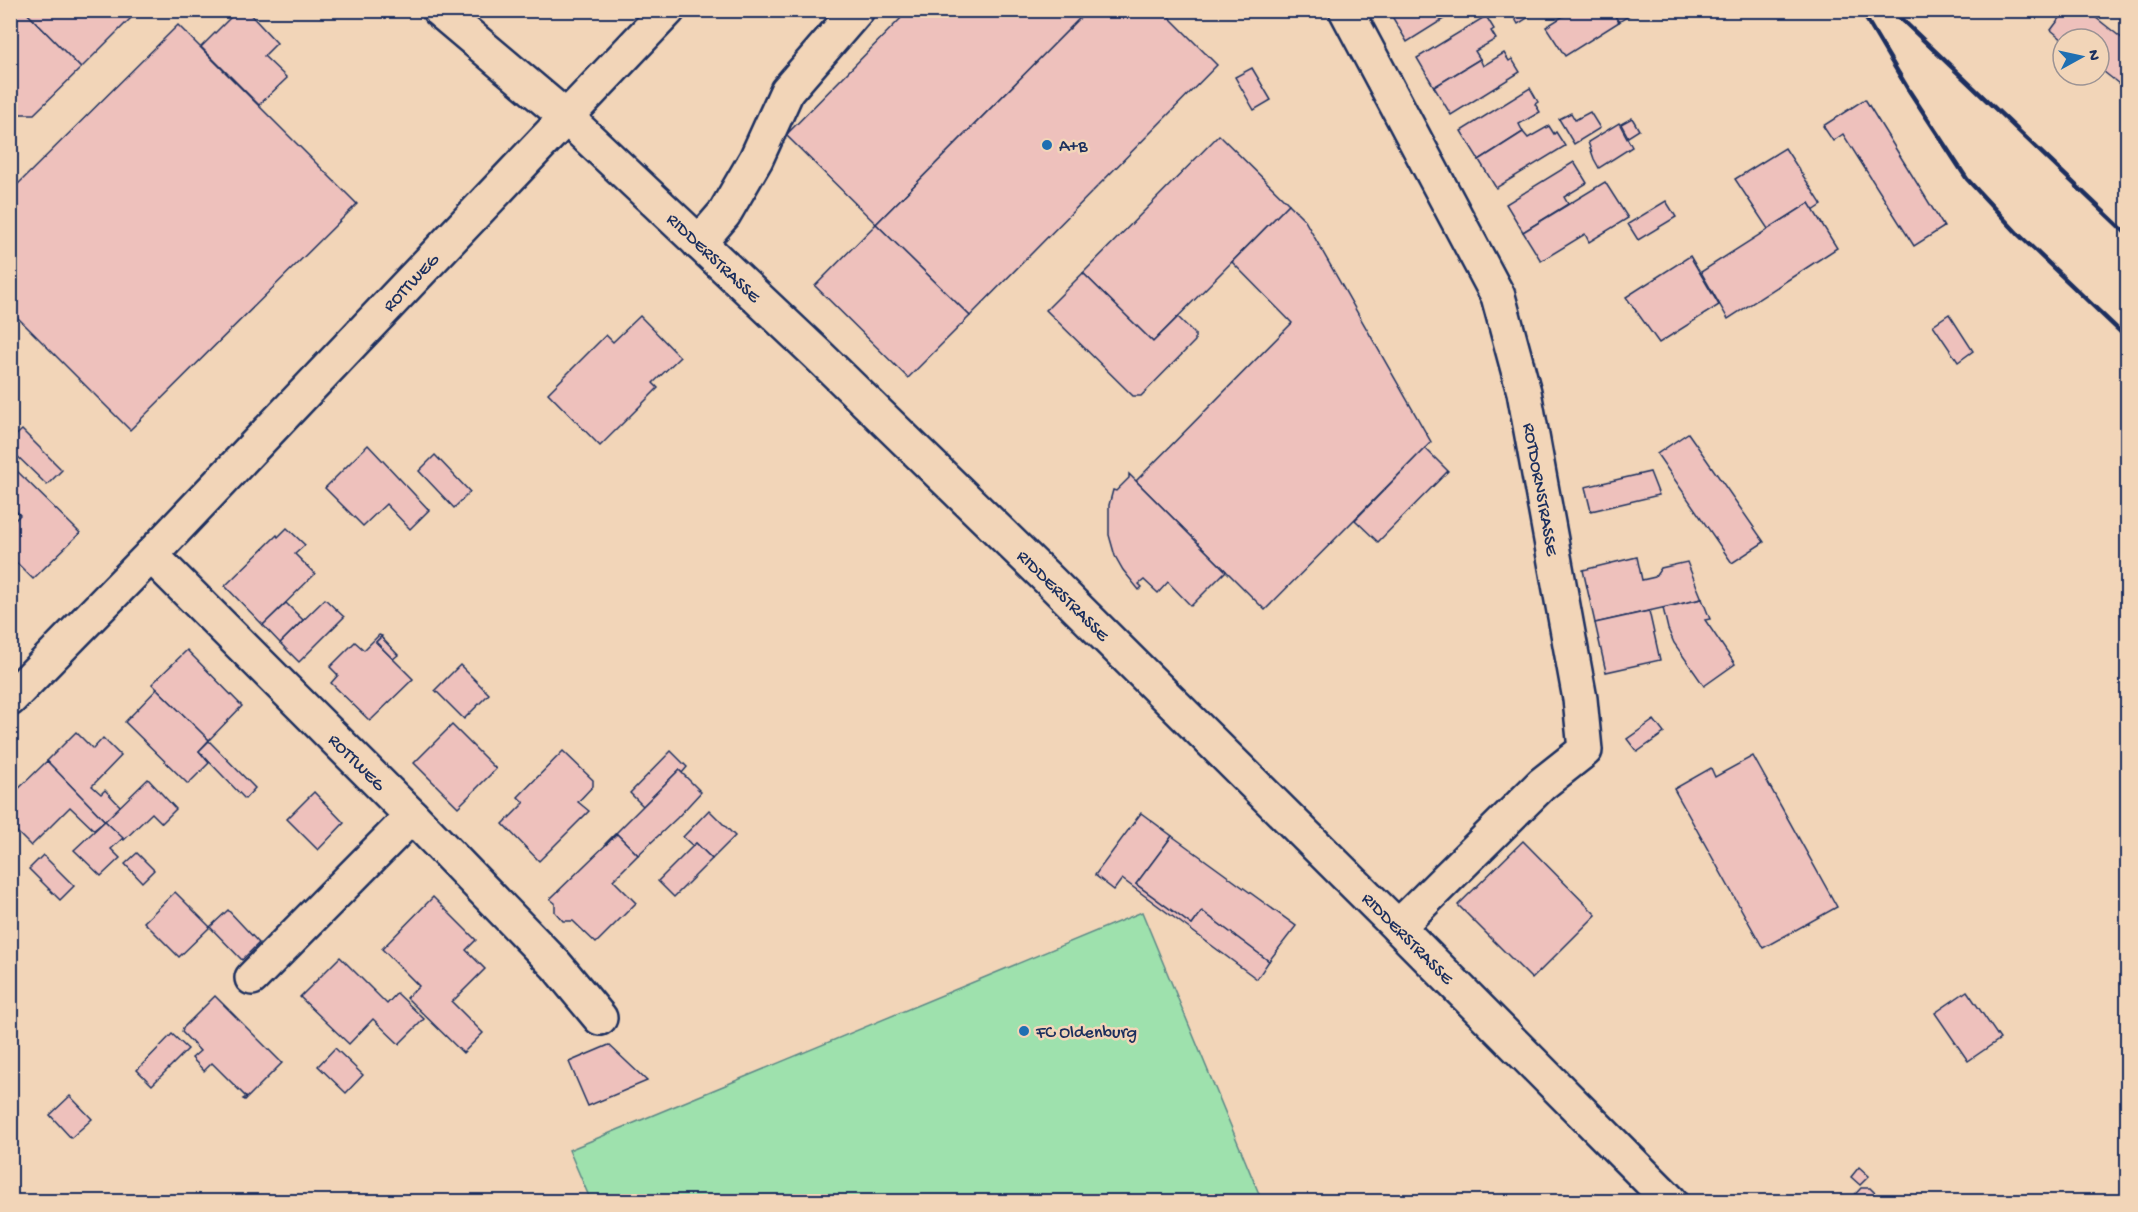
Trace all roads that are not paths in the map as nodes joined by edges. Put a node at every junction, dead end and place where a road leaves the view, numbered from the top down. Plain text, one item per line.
1 (439, 10) edge
2 (668, 10) edge
3 (856, 10) edge
4 (1346, 10) edge
5 (567, 118) junction
6 (699, 243) junction
7 (151, 555) junction
8 (10, 699) edge
9 (412, 816) junction
10 (1398, 927) junction
11 (252, 978) dead end
12 (600, 1018) dead end
13 (1671, 1202) edge

1 - 5 street, RIDDERSTRASSE
2 - 5 street, ROTTWEG
3 - 6 street
4 - 10 street, ROTDORNSTRASSE
5 - 6 street, RIDDERSTRASSE
5 - 7 street, ROTTWEG
6 - 10 street, RIDDERSTRASSE
7 - 8 street, ROTTWEG
7 - 9 street, ROTTWEG
9 - 11 street
9 - 12 street, ROTTWEG
10 - 13 street, RIDDERSTRASSE

